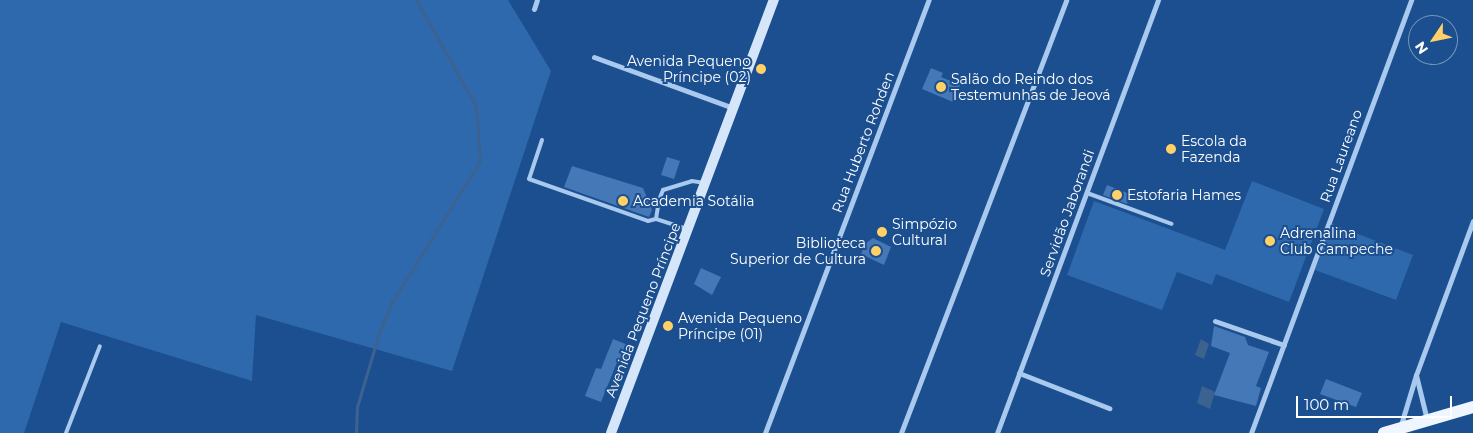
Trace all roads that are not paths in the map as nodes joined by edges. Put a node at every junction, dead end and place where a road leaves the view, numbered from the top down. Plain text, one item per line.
1 (537, 0) edge
2 (774, 0) edge
3 (930, 0) edge
4 (1066, 0) edge
5 (1158, 0) edge
6 (1411, 0) edge
7 (534, 9) dead end
8 (594, 57) dead end
9 (733, 108) junction
10 (542, 140) dead end
11 (704, 182) junction
12 (1086, 193) junction
13 (656, 219) junction
14 (1473, 221) edge
15 (1172, 224) dead end
16 (688, 229) junction
17 (1216, 321) dead end
18 (1284, 345) junction
19 (100, 346) dead end
20 (1019, 374) junction
21 (1416, 375) junction
22 (1473, 407) edge
23 (1109, 408) dead end
24 (1428, 421) junction
25 (1400, 429) junction
26 (66, 433) edge
27 (611, 433) edge
28 (765, 433) edge
29 (901, 433) edge
30 (997, 433) edge
31 (1251, 433) edge
32 (1384, 433) edge

1 - 7 street
2 - 9 main road, Avenida Pequeno Príncipe
3 - 28 street, Rua Huberto Rohden
4 - 29 street
5 - 12 street, Servidão Jaborandi
6 - 18 street, Rua Laureano
8 - 9 street
9 - 11 main road, Avenida Pequeno Príncipe
10 - 13 lane
11 - 13 lane
11 - 16 main road, Avenida Pequeno Príncipe
12 - 15 lane
12 - 20 street, Servidão Jaborandi
13 - 16 lane
14 - 21 street
16 - 27 main road, Avenida Pequeno Príncipe
17 - 18 street
18 - 31 street, Rua Laureano
19 - 26 lane
20 - 23 street
20 - 30 street, Servidão Jaborandi
21 - 24 street
21 - 25 street
22 - 24 main road
24 - 25 main road
25 - 32 main road

